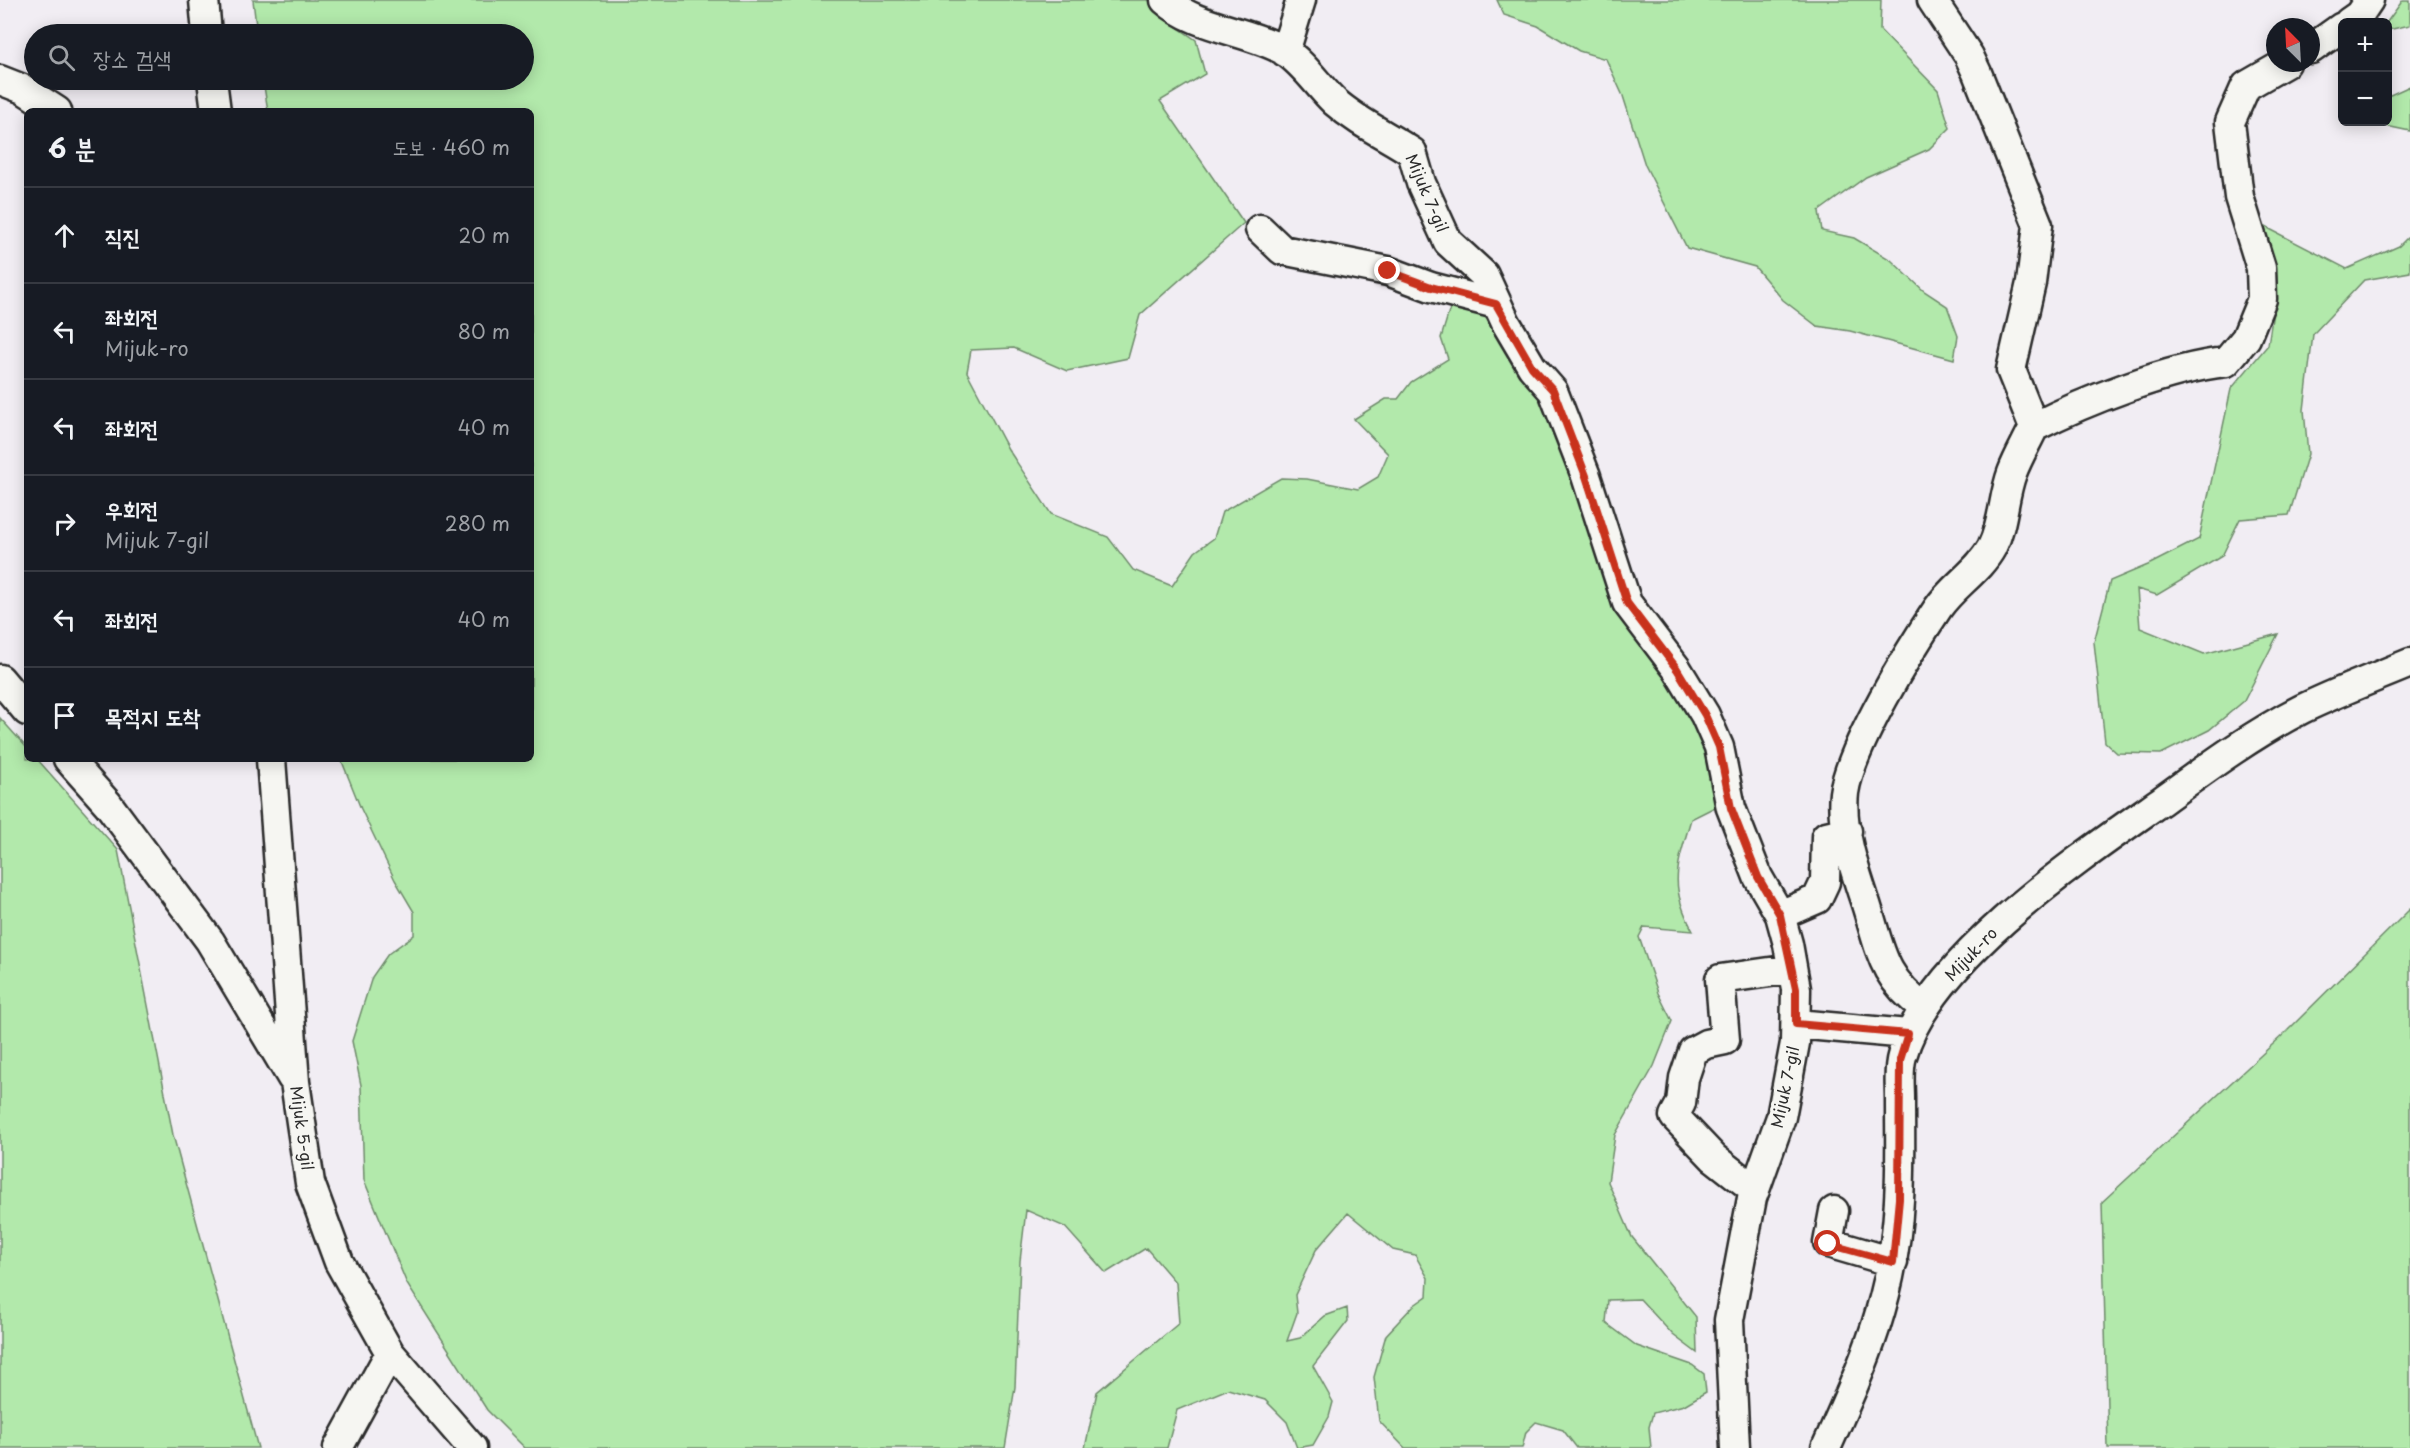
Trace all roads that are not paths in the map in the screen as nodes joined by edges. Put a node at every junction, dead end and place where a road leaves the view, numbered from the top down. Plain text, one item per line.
1 (204, 0) edge
2 (1165, 0) edge
3 (1301, 0) edge
4 (1932, 0) edge
5 (2369, 0) edge
6 (2355, 18) edge
7 (206, 24) edge
8 (2338, 30) edge
9 (2320, 43) edge
10 (1285, 51) junction
11 (2270, 72) edge
12 (0, 80) edge
13 (24, 90) edge
14 (25, 90) edge
15 (213, 90) edge
16 (52, 108) edge
17 (216, 108) edge
18 (1260, 229) dead end
19 (1496, 304) junction
20 (2034, 428) junction
21 (2410, 663) edge
22 (0, 679) edge
23 (24, 707) edge
24 (71, 762) edge
25 (271, 762) edge
26 (1847, 831) junction
27 (1780, 915) junction
28 (1792, 969) junction
29 (1924, 1008) junction
30 (1796, 1024) junction
31 (1908, 1034) junction
32 (295, 1082) junction
33 (1755, 1190) junction
34 (1834, 1211) dead end
35 (1893, 1262) junction
36 (390, 1353) junction
37 (338, 1448) edge
38 (472, 1448) edge
39 (1735, 1448) edge
40 (1826, 1448) edge

1 - 7 street
2 - 10 street
3 - 10 street
4 - 20 street
5 - 6 street
8 - 9 street
10 - 19 street, Mijuk 7-gil
11 - 20 street
12 - 13 street
14 - 16 street
15 - 17 street
18 - 19 street
19 - 27 street, Mijuk 7-gil
20 - 26 street
21 - 29 street, Mijuk-ro
22 - 23 street
24 - 32 street
25 - 32 street, Mijuk 5-gil
26 - 27 street
26 - 29 street
27 - 28 street, Mijuk 7-gil
28 - 30 street, Mijuk 7-gil
28 - 33 street
29 - 31 street, Mijuk-ro
30 - 31 street
30 - 33 street, Mijuk 7-gil
31 - 35 street, Mijuk-ro
32 - 36 street, Mijuk 5-gil
33 - 39 street, Mijuk 7-gil
34 - 35 street
35 - 40 street, Mijuk-ro
36 - 37 street
36 - 38 street, Mijuk 5-gil

